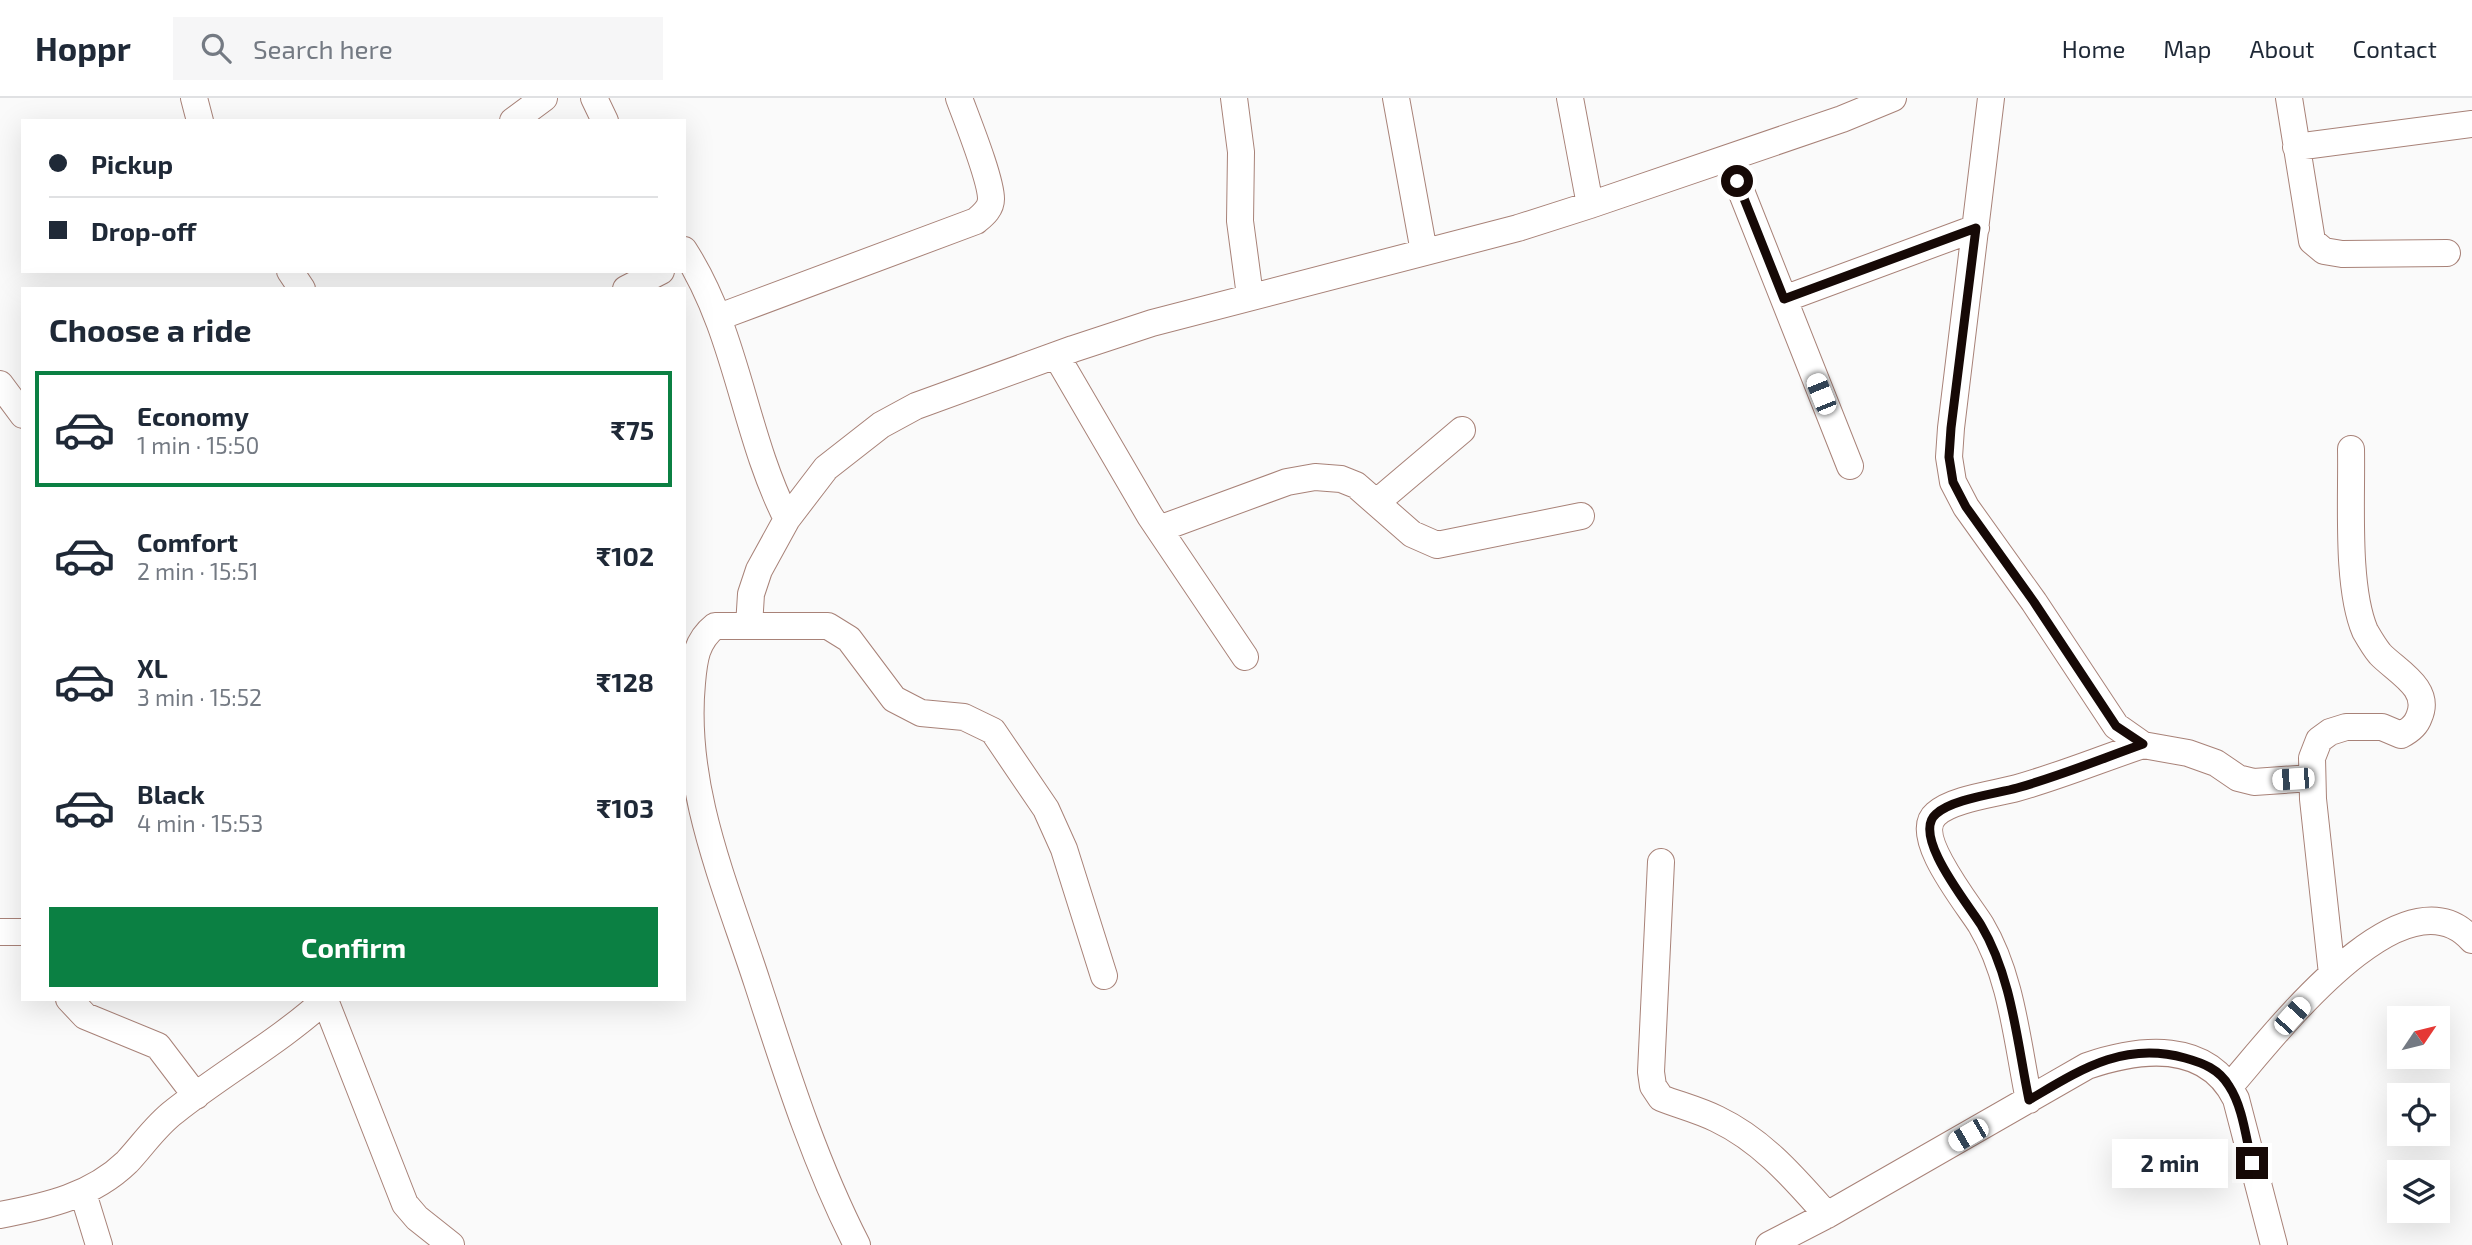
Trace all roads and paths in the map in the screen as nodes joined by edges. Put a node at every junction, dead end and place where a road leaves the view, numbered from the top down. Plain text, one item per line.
1 (194, 98) edge
2 (544, 98) edge
3 (594, 98) edge
4 (959, 98) edge
5 (1234, 98) edge
6 (1396, 98) edge
7 (1570, 98) edge
8 (1893, 98) edge
9 (1991, 98) edge
10 (2288, 98) edge
11 (200, 119) edge
12 (516, 119) edge
13 (604, 119) edge
14 (2472, 124) edge
15 (2296, 147) junction
16 (1728, 158) junction
17 (1590, 205) junction
18 (1976, 228) junction
19 (1424, 252) junction
20 (2447, 253) dead end
21 (686, 255) edge
22 (657, 273) edge
23 (630, 287) edge
24 (1250, 296) junction
25 (1784, 299) junction
26 (719, 317) junction
27 (1056, 355) junction
28 (0, 384) edge
29 (21, 412) edge
30 (1462, 430) dead end
31 (2351, 449) dead end
32 (1850, 466) dead end
33 (1377, 502) junction
34 (1581, 516) dead end
35 (787, 519) junction
36 (1159, 529) junction
37 (749, 626) junction
38 (1245, 657) dead end
39 (2143, 744) junction
40 (690, 774) edge
41 (2312, 778) junction
42 (1661, 862) dead end
43 (0, 932) edge
44 (21, 932) edge
45 (2472, 940) edge
46 (2332, 974) junction
47 (1104, 976) dead end
48 (71, 1001) edge
49 (325, 1001) edge
50 (326, 1001) edge
51 (2230, 1086) junction
52 (196, 1096) junction
53 (2029, 1100) junction
54 (83, 1193) junction
55 (0, 1215) edge
56 (1827, 1215) junction
57 (99, 1245) edge
58 (451, 1245) edge
59 (857, 1245) edge
60 (1769, 1245) edge
61 (2274, 1245) edge

1 - 11 street
2 - 12 street
3 - 13 street
4 - 26 street
5 - 24 street
6 - 19 street
7 - 17 street
8 - 16 street
9 - 18 street
10 - 15 street
14 - 15 street
15 - 20 street
16 - 17 street
16 - 25 street
17 - 19 street
18 - 25 street
18 - 39 street
19 - 24 street
21 - 26 street
22 - 23 street
24 - 27 street
25 - 32 street
26 - 35 street
27 - 35 street
27 - 36 street
28 - 29 street
30 - 33 street
31 - 41 street
33 - 34 street
33 - 36 street
35 - 37 street
36 - 38 street
37 - 40 street
37 - 47 street
39 - 41 street
39 - 53 street
40 - 59 street
41 - 46 street
42 - 56 street
43 - 44 street
45 - 46 street
46 - 51 street
48 - 52 street
49 - 52 street
50 - 58 street
51 - 53 street
51 - 61 street
52 - 54 street
53 - 56 street
54 - 55 street
54 - 57 street
56 - 60 street

